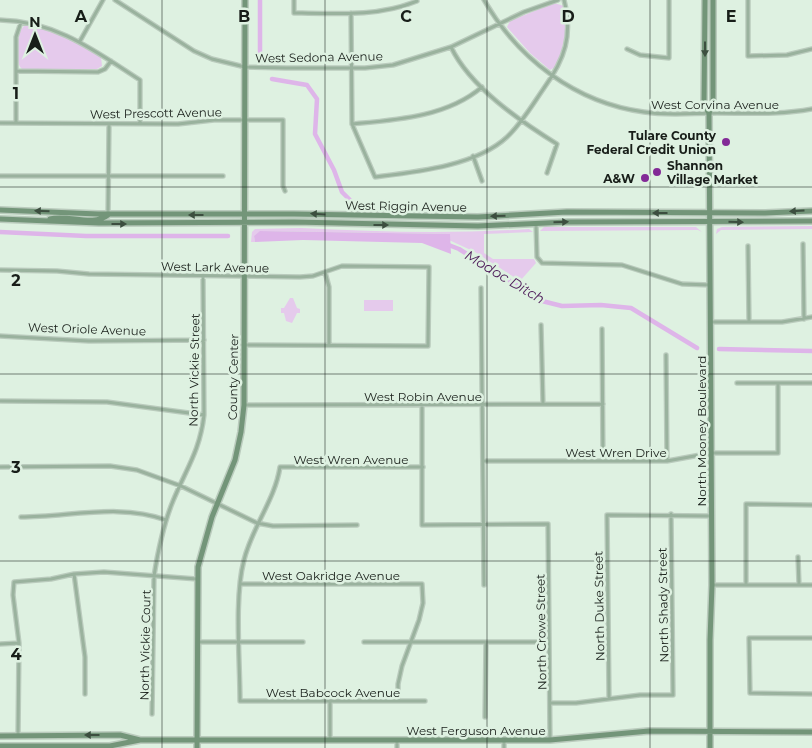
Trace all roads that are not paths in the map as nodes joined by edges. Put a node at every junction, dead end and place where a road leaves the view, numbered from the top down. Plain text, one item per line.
1 (103, 0) edge
2 (115, 0) edge
3 (245, 0) edge
4 (294, 0) edge
5 (484, 0) edge
6 (558, 0) edge
7 (564, 0) edge
8 (669, 0) edge
9 (705, 0) edge
10 (712, 0) edge
11 (748, 0) edge
12 (417, 1) edge
13 (351, 13) junction
14 (0, 20) edge
15 (21, 22) junction
16 (499, 23) junction
17 (80, 41) junction
18 (451, 47) junction
19 (812, 49) edge
20 (627, 50) dead end
21 (111, 61) junction
22 (245, 66) junction
23 (352, 67) junction
24 (16, 71) junction
25 (553, 76) junction
26 (482, 87) junction
27 (812, 109) edge
28 (709, 113) junction
29 (245, 121) junction
30 (521, 121) junction
31 (16, 123) junction
32 (0, 124) edge
33 (109, 124) junction
34 (140, 124) junction
35 (352, 124) junction
36 (473, 156) junction
37 (547, 173) dead end
38 (0, 176) edge
39 (108, 176) junction
40 (223, 176) dead end
41 (482, 180) dead end
42 (285, 191) dead end
43 (0, 210) edge
44 (812, 211) edge
45 (709, 213) junction
46 (108, 214) junction
47 (245, 214) junction
48 (0, 220) edge
49 (47, 220) junction
50 (812, 221) edge
51 (709, 222) junction
52 (536, 223) junction
53 (245, 224) junction
54 (803, 244) dead end
55 (748, 246) dead end
56 (0, 270) edge
57 (325, 272) junction
58 (203, 276) junction
59 (244, 276) junction
60 (710, 285) junction
61 (481, 288) dead end
62 (812, 317) edge
63 (804, 319) junction
64 (711, 322) junction
65 (749, 322) junction
66 (541, 326) dead end
67 (602, 329) dead end
68 (0, 336) edge
69 (204, 340) junction
70 (244, 344) junction
71 (329, 345) junction
72 (666, 355) dead end
73 (737, 383) dead end
74 (778, 383) junction
75 (812, 383) edge
76 (0, 401) edge
77 (543, 404) junction
78 (603, 404) junction
79 (244, 405) junction
80 (422, 405) junction
81 (482, 405) junction
82 (204, 414) junction
83 (711, 453) junction
84 (483, 461) junction
85 (603, 461) junction
86 (667, 461) junction
87 (0, 466) edge
88 (423, 467) junction
89 (181, 486) junction
90 (219, 503) junction
91 (812, 505) edge
92 (671, 514) junction
93 (711, 516) junction
94 (21, 517) dead end
95 (166, 520) junction
96 (257, 523) junction
97 (357, 525) dead end
98 (484, 525) junction
99 (798, 557) dead end
100 (74, 574) junction
101 (154, 576) junction
102 (198, 579) junction
103 (240, 584) junction
104 (484, 585) dead end
105 (712, 585) junction
106 (746, 585) junction
107 (799, 585) junction
108 (812, 585) edge
109 (812, 638) edge
110 (197, 642) junction
111 (240, 642) junction
112 (302, 642) dead end
113 (364, 642) dead end
114 (410, 642) junction
115 (486, 642) junction
116 (549, 642) junction
117 (0, 644) edge
118 (19, 644) junction
119 (85, 694) dead end
120 (812, 694) edge
121 (609, 697) junction
122 (330, 701) junction
123 (398, 701) junction
124 (425, 701) dead end
125 (550, 703) junction
126 (152, 714) dead end
127 (485, 717) dead end
128 (710, 732) junction
129 (812, 732) edge
130 (0, 736) edge
131 (18, 736) junction
132 (140, 740) junction
133 (197, 740) junction
134 (330, 740) junction
135 (504, 740) junction
136 (550, 740) junction
137 (397, 741) junction
138 (0, 746) edge
139 (56, 747) edge
140 (197, 748) edge
141 (397, 748) edge
142 (504, 748) edge
143 (710, 748) edge

1 - 17 street
2 - 22 street, West Sedona Avenue
3 - 22 street, County Center
4 - 13 street
5 - 16 street, West Corvina Avenue
6 - 16 street, West Sedona Avenue
7 - 25 street
8 - 20 street
9 -> 28 street, North Mooney Boulevard
10 - 28 street, North Mooney Boulevard
11 - 19 street
12 - 13 street
13 - 23 street
14 - 15 street
15 - 17 street
15 - 24 street
16 - 18 street, West Sedona Avenue
16 - 25 street, West Corvina Avenue
17 - 21 street
18 - 23 street, West Sedona Avenue
18 - 26 street
21 - 24 street
21 - 34 street
22 - 23 street, West Sedona Avenue
22 - 29 street, County Center
23 - 35 street
24 - 31 street
25 - 28 street, West Corvina Avenue
25 - 30 street
26 - 30 street
26 - 35 street
27 - 28 street, West Corvina Avenue
28 - 45 street, North Mooney Boulevard
29 - 34 street, West Prescott Avenue
29 - 42 street, West Prescott Avenue
29 - 47 street, County Center
30 - 36 street
30 - 37 street
31 - 32 street, West Prescott Avenue
31 - 33 street, West Prescott Avenue
33 - 34 street, West Prescott Avenue
33 - 39 street
35 - 36 street
36 - 41 street
38 - 39 street
39 - 40 street
39 - 46 street
46 -> 43 street, West Riggin Avenue
44 -> 45 street, West Riggin Avenue
45 -> 47 street, West Riggin Avenue
45 - 51 street, North Mooney Boulevard
47 -> 46 street, West Riggin Avenue
46 - 49 street
47 - 53 street, County Center
48 - 49 street, West Riggin Avenue
49 -> 53 street, West Riggin Avenue
51 -> 50 street, West Riggin Avenue
52 -> 51 street, West Riggin Avenue
51 - 60 street, North Mooney Boulevard
53 -> 52 street, West Riggin Avenue
52 - 60 street
53 - 59 street, County Center
54 - 63 street
55 - 65 street
56 - 58 street, West Lark Avenue
57 - 59 street, West Lark Avenue
57 - 71 street
57 - 71 street, West Lark Avenue
58 - 59 street, West Lark Avenue
58 - 69 street, North Vickie Street
59 - 70 street, County Center
60 - 64 street, North Mooney Boulevard
61 - 81 street
62 - 63 street
63 - 65 street
64 - 65 street
64 - 83 street, North Mooney Boulevard
66 - 77 street
67 - 78 street
68 - 69 street, West Oriole Avenue
69 - 82 street, North Vickie Street
70 - 71 street
70 - 79 street, County Center
72 - 86 street
73 - 74 street
74 - 75 street
74 - 83 street, West Wren Drive
76 - 82 street
77 - 78 street, West Robin Avenue
77 - 81 street, West Robin Avenue
78 - 85 street
79 - 80 street, West Robin Avenue
79 - 90 street, County Center
80 - 81 street, West Robin Avenue
80 - 88 street
81 - 84 street
82 - 89 street, North Vickie Street
83 - 86 street, West Wren Drive
83 - 93 street, North Mooney Boulevard
84 - 85 street, West Wren Drive
84 - 98 street
85 - 86 street, West Wren Drive
87 - 89 street
88 - 96 street, West Wren Avenue
88 - 98 street
89 - 90 street
89 - 95 street, North Vickie Street
90 - 96 street
90 - 102 street, County Center
91 - 106 street
92 - 93 street
92 - 121 street, North Shady Street
92 - 121 street, North Duke Street
93 - 105 street, North Mooney Boulevard
94 - 95 street
95 - 101 street, North Vickie Street
96 - 97 street
96 - 103 street
98 - 104 street
98 - 116 street, North Crowe Street
99 - 107 street
100 - 101 street
100 - 118 street
100 - 119 street
101 - 102 street
101 - 126 street, North Vickie Court
102 - 110 street, County Center
103 - 111 street
103 - 114 street, West Oakridge Avenue
105 - 106 street
105 - 128 street, North Mooney Boulevard
106 - 107 street
107 - 108 street
109 - 120 street
110 - 111 street
110 - 133 street, County Center
111 - 112 street
111 - 122 street, West Babcock Avenue
113 - 114 street
114 - 115 street
114 - 123 street
115 - 116 street
115 - 127 street
116 - 125 street, North Crowe Street
117 - 118 street
118 - 131 street
121 - 125 street
122 - 123 street, West Babcock Avenue
122 - 134 street
123 - 124 street, West Babcock Avenue
125 - 136 street, North Crowe Street
128 - 129 street, West Ferguson Avenue
128 - 136 street, West Ferguson Avenue
128 - 143 street, North Mooney Boulevard
130 - 131 street, West Ferguson Avenue
132 -> 131 street, West Ferguson Avenue
132 - 133 street, West Ferguson Avenue
132 - 139 street, West Ferguson Avenue
133 - 134 street, West Ferguson Avenue
133 - 140 street, County Center
134 - 137 street, West Ferguson Avenue
135 - 136 street, West Ferguson Avenue
135 - 137 street, West Ferguson Avenue
135 - 142 street
137 - 141 street
138 - 139 street, West Ferguson Avenue

